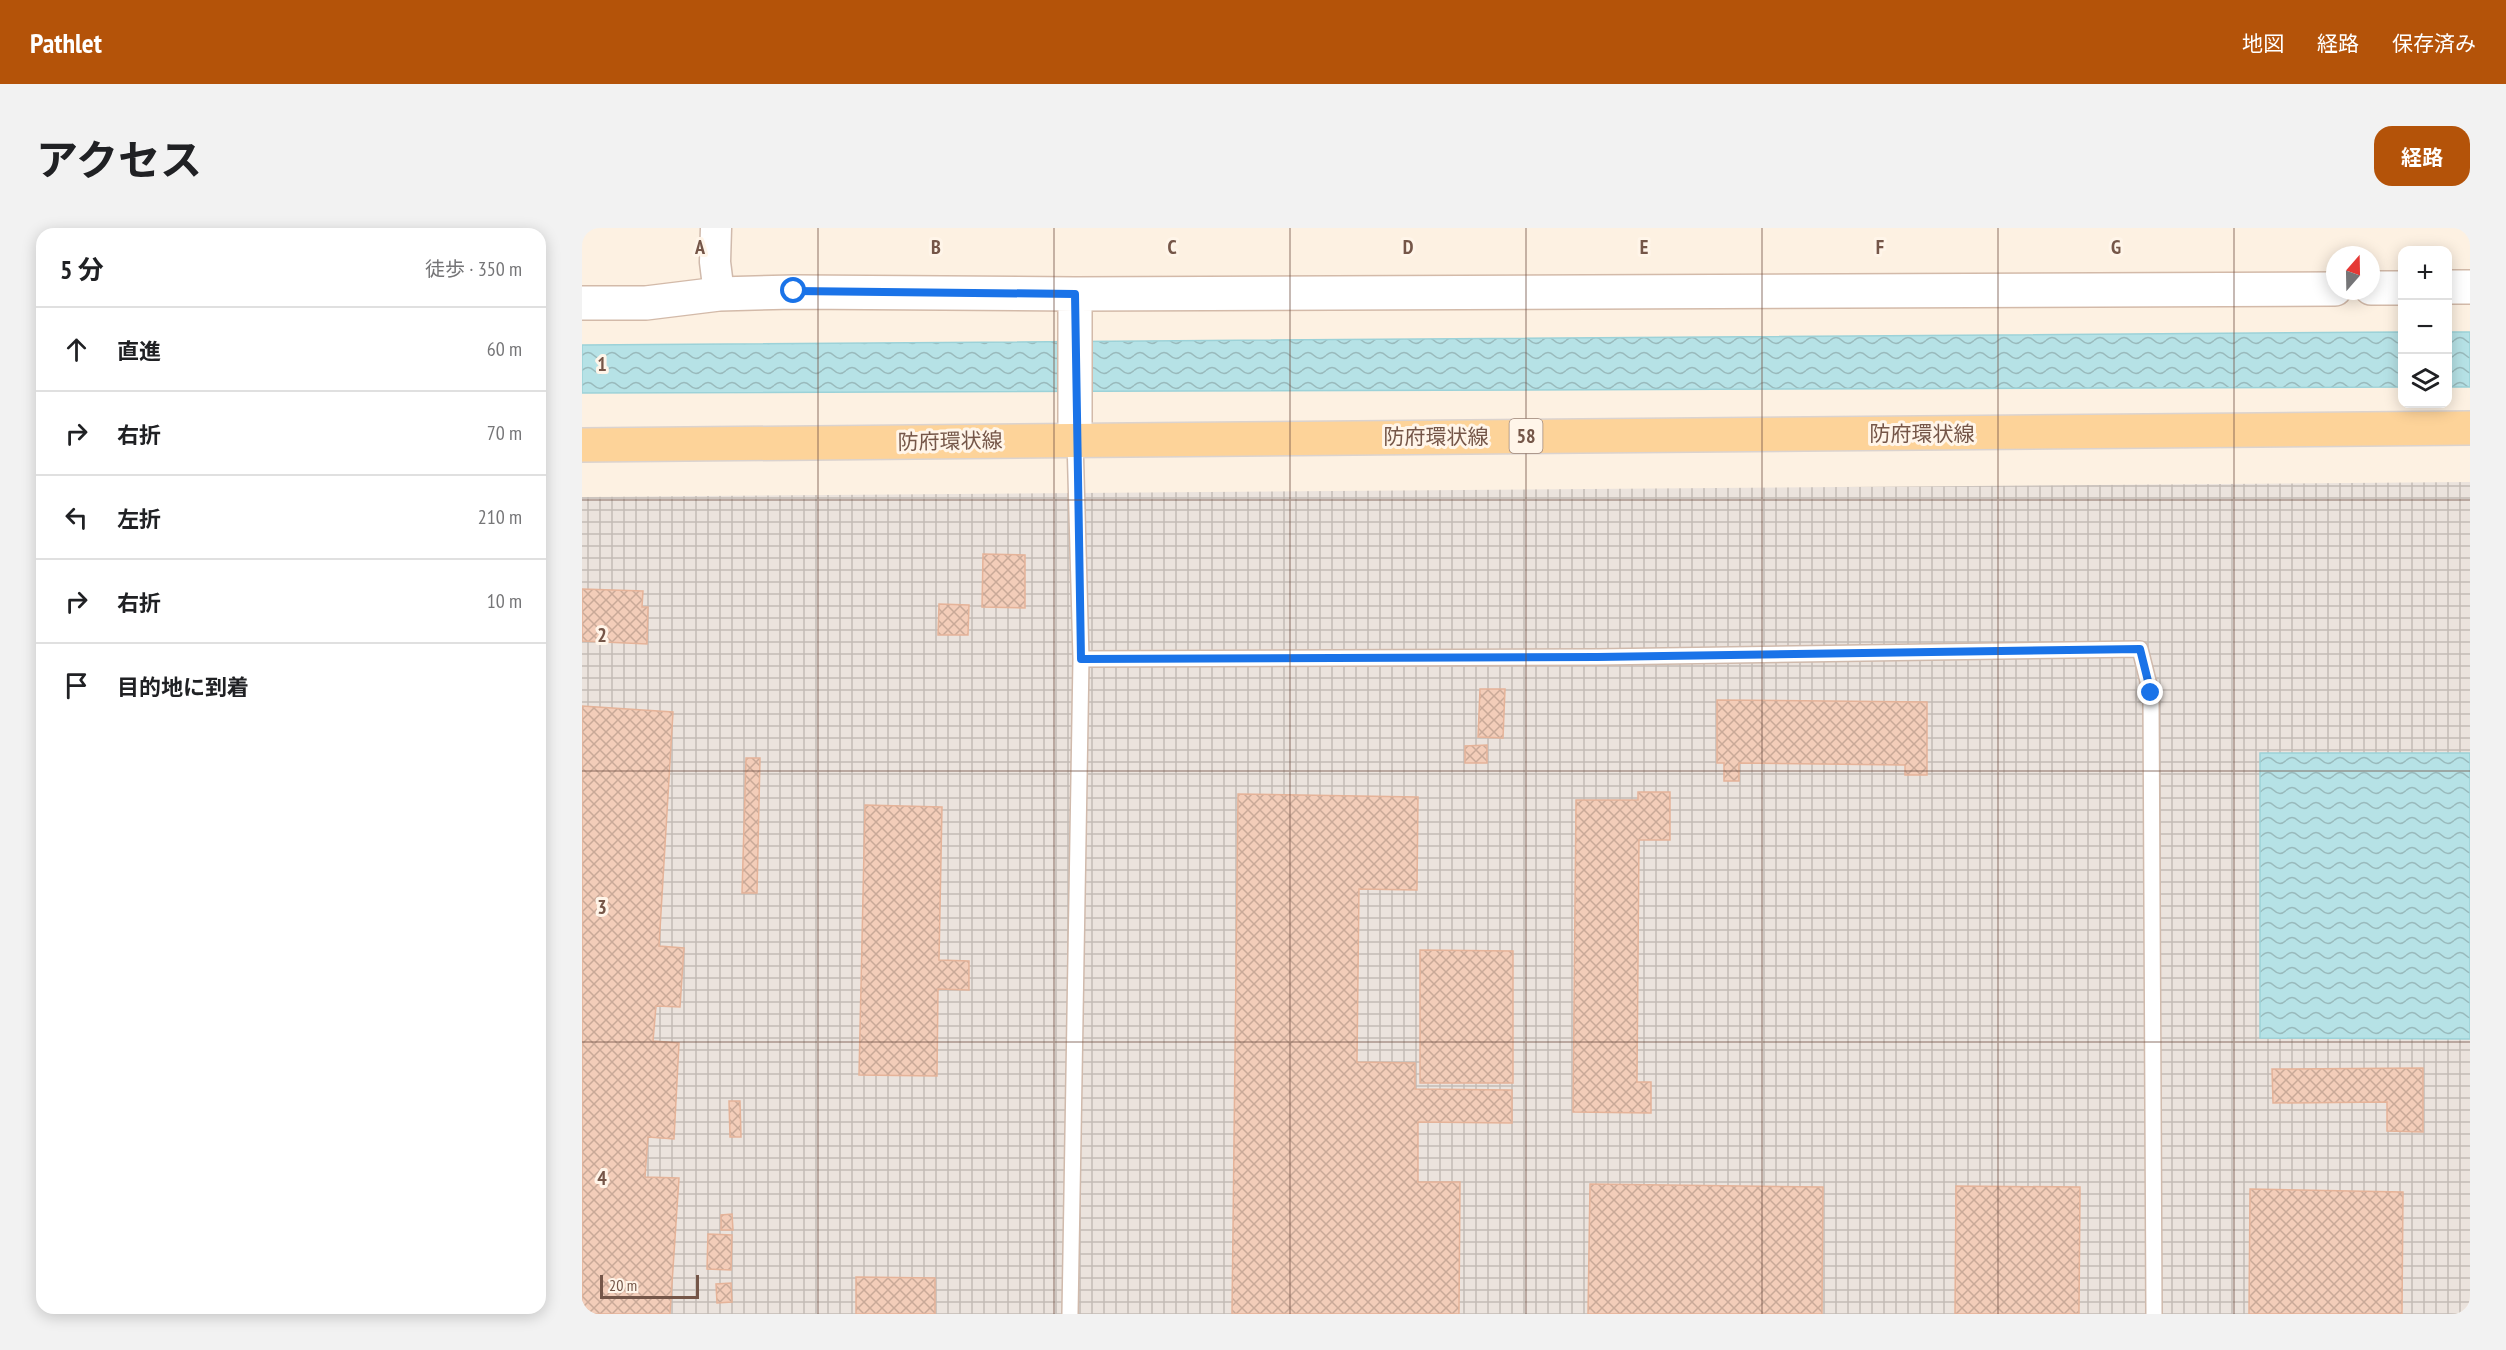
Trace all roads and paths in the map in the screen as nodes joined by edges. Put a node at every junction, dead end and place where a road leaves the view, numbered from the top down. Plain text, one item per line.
1 (716, 228) edge
2 (2452, 287) edge
3 (2470, 287) edge
4 (2380, 288) edge
5 (2398, 288) edge
6 (2326, 289) edge
7 (719, 294) junction
8 (582, 303) edge
9 (1075, 303) junction
10 (2470, 428) edge
11 (1076, 440) junction
12 (582, 446) edge
13 (1081, 659) junction
14 (1070, 1314) edge
15 (2154, 1314) edge

1 - 7 street
2 - 3 street
4 - 5 street
6 - 9 street
7 - 8 street
7 - 9 street
9 - 11 street
10 - 11 main road, 防府環状線 / 58
11 - 12 main road, 防府環状線 / 58
11 - 13 lane
13 - 14 lane
13 - 15 lane

